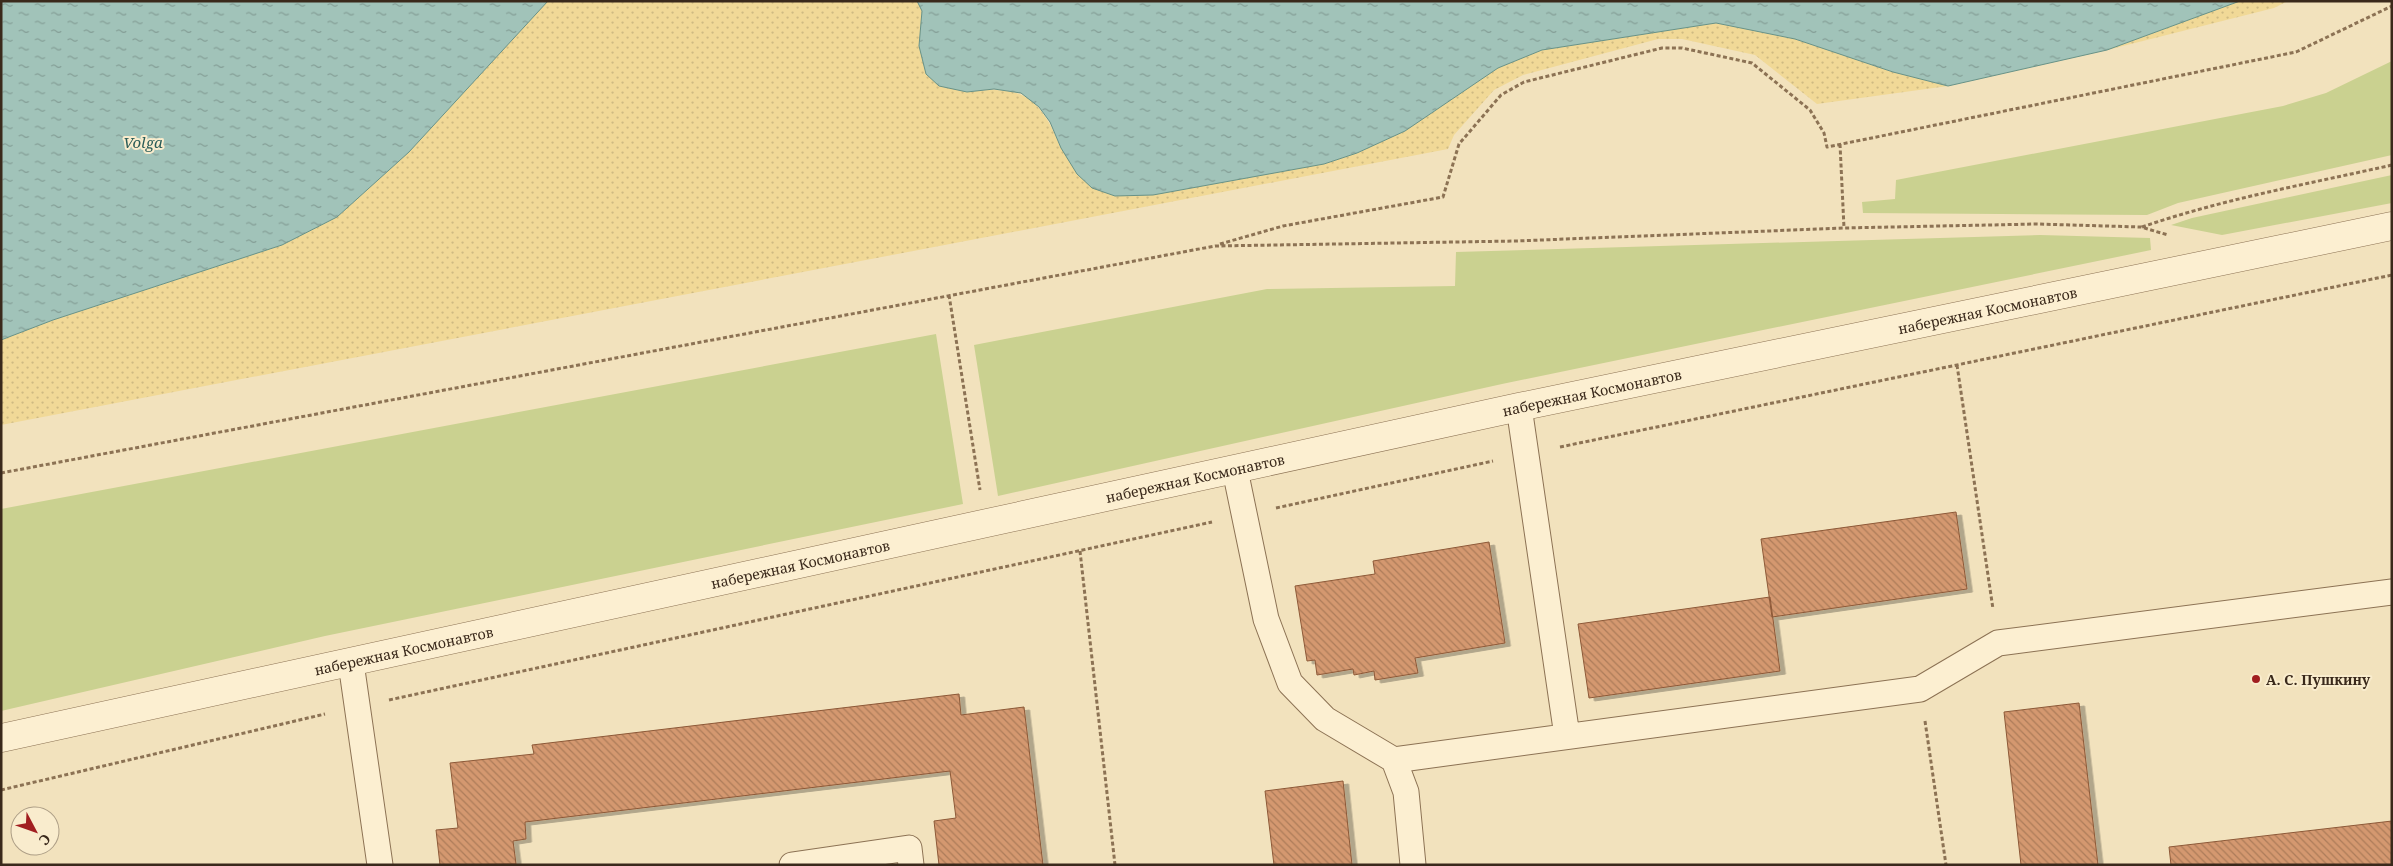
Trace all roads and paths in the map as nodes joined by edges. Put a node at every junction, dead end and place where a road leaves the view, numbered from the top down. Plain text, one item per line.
1 (2392, 6) edge
2 (1840, 144) junction
3 (2392, 165) edge
4 (2392, 226) edge
5 (2142, 227) junction
6 (1844, 228) junction
7 (2177, 238) dead end
8 (1215, 246) junction
9 (2392, 276) edge
10 (949, 295) junction
11 (1957, 365) junction
12 (1519, 407) junction
13 (1526, 454) junction
14 (977, 467) dead end
15 (1235, 470) junction
16 (1, 473) edge
17 (1243, 516) junction
18 (1080, 551) junction
19 (2392, 592) edge
20 (1998, 642) junction
21 (351, 663) junction
22 (1920, 689) junction
23 (357, 707) junction
24 (1567, 736) junction
25 (1, 738) edge
26 (1394, 760) junction
27 (1, 790) edge
28 (380, 865) edge
29 (792, 865) edge
30 (911, 865) edge
31 (1115, 865) edge
32 (1413, 865) edge
33 (1946, 865) edge

1 - 2 path
2 - 6 path
2 - 8 path
3 - 5 path
4 - 12 street, набережная Космонавтов
5 - 6 path
5 - 7 path
6 - 8 path
8 - 10 path
9 - 11 path
10 - 14 path
10 - 16 path
11 - 13 path
11 - 20 path
12 - 13 lane
12 - 15 street, набережная Космонавтов
13 - 17 path
13 - 24 lane
15 - 17 lane
15 - 21 street, набережная Космонавтов
17 - 18 path
17 - 26 lane
18 - 23 path
18 - 31 path
19 - 20 lane
20 - 22 lane
21 - 23 lane
21 - 25 street, набережная Космонавтов
22 - 24 lane
22 - 33 path
23 - 27 path
23 - 28 lane
24 - 26 lane
26 - 32 lane
29 - 30 lane

